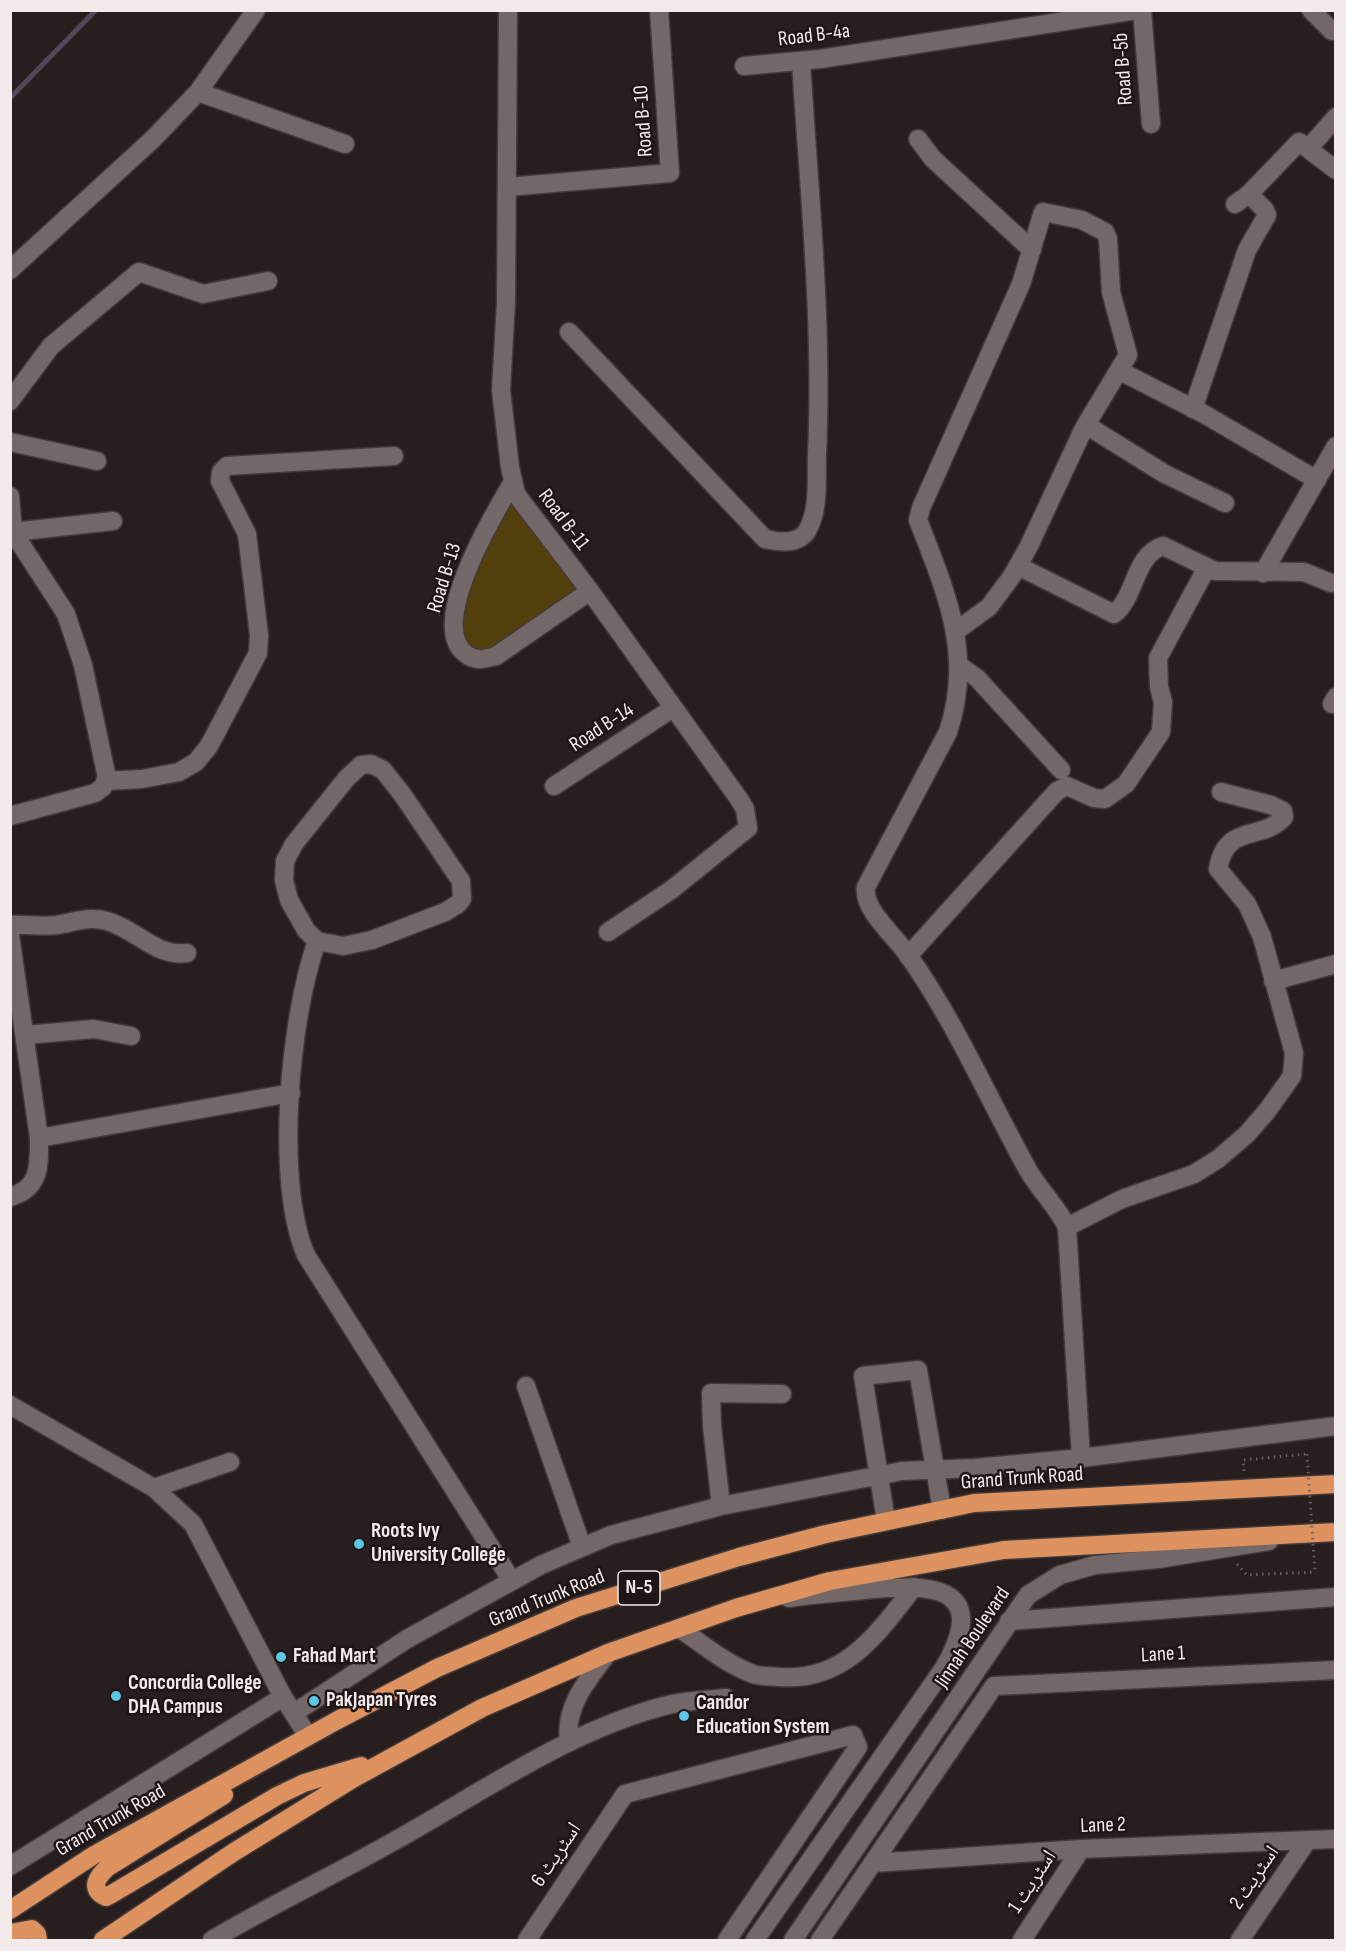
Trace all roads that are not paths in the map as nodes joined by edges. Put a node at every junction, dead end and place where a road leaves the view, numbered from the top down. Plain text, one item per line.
1 (256, 10) edge
2 (506, 10) edge
3 (659, 10) edge
4 (1137, 10) edge
5 (1142, 10) edge
6 (1311, 10) edge
7 (1332, 31) dead end
8 (801, 61) junction
9 (744, 66) dead end
10 (198, 92) junction
11 (1335, 117) edge
12 (1151, 124) dead end
13 (918, 139) dead end
14 (345, 144) dead end
15 (1308, 149) junction
16 (1335, 170) edge
17 (507, 187) junction
18 (1032, 250) junction
19 (10, 270) edge
20 (268, 281) dead end
21 (569, 332) dead end
22 (1120, 371) junction
23 (10, 401) edge
24 (1193, 409) junction
25 (1086, 424) junction
26 (10, 442) edge
27 (1335, 446) edge
28 (394, 456) dead end
29 (97, 461) dead end
30 (1317, 480) junction
31 (513, 482) junction
32 (10, 496) edge
33 (1225, 503) dead end
34 (113, 521) dead end
35 (13, 532) junction
36 (1018, 566) junction
37 (1206, 569) junction
38 (1263, 573) junction
39 (1331, 583) dead end
40 (590, 591) junction
41 (956, 631) junction
42 (960, 666) junction
43 (674, 708) junction
44 (1061, 770) dead end
45 (105, 781) junction
46 (554, 786) dead end
47 (1221, 792) dead end
48 (10, 816) edge
49 (10, 926) edge
50 (608, 932) dead end
51 (10, 935) edge
52 (317, 941) junction
53 (187, 953) dead end
54 (908, 956) junction
55 (1335, 964) edge
56 (1273, 981) junction
57 (25, 1035) junction
58 (131, 1036) dead end
59 (291, 1093) junction
60 (39, 1138) junction
61 (10, 1197) edge
62 (1067, 1227) junction
63 (526, 1386) dead end
64 (782, 1394) dead end
65 (10, 1406) edge
66 (1335, 1426) edge
67 (1081, 1458) junction
68 (230, 1462) dead end
69 (933, 1470) junction
70 (878, 1476) junction
71 (1335, 1484) edge
72 (154, 1488) junction
73 (722, 1506) junction
74 (942, 1510) junction
75 (886, 1521) junction
76 (1335, 1532) edge
77 (1303, 1534) junction
78 (582, 1547) junction
79 (512, 1581) junction
80 (914, 1587) junction
81 (1335, 1597) edge
82 (736, 1608) junction
83 (1009, 1621) junction
84 (679, 1628) junction
85 (608, 1653) junction
86 (1335, 1670) edge
87 (284, 1697) junction
88 (726, 1698) dead end
89 (294, 1713) junction
90 (307, 1737) junction
91 (569, 1742) junction
92 (885, 1754) junction
93 (920, 1755) junction
94 (391, 1758) junction
95 (1335, 1839) edge
96 (1307, 1841) junction
97 (1081, 1849) junction
98 (873, 1863) junction
99 (10, 1866) edge
100 (10, 1910) edge
101 (10, 1933) edge
102 (38, 1941) edge
103 (103, 1941) edge
104 (213, 1941) edge
105 (527, 1941) edge
106 (727, 1941) edge
107 (755, 1941) edge
108 (793, 1941) edge
109 (820, 1941) edge
110 (1022, 1941) edge
111 (1240, 1941) edge

1 - 10 street
2 - 17 street, Road B-11
3 - 17 street, Road B-10
4 - 8 street, Road B-4a
5 - 12 street, Road B-5b
6 - 7 street
8 - 9 street, Road B-4a
8 - 21 street
10 - 14 street
10 - 19 street
11 - 15 street
13 - 18 street
15 - 16 street
15 - 24 street
17 - 31 street, Road B-11
18 - 22 street
18 - 41 street
20 - 23 street
22 - 24 street
22 - 25 street
24 - 30 street
25 - 33 street
25 - 36 street
26 - 29 street
27 - 30 street
28 - 45 street
30 - 38 street
31 - 40 street, Road B-11
31 - 40 street, Road B-13
32 - 35 street
34 - 35 street
35 - 45 street
36 - 37 street
36 - 41 street
37 - 38 street
37 - 54 street
38 - 39 street
40 - 43 street, Road B-11
41 - 42 street
42 - 44 street
42 - 54 street
43 - 46 street, Road B-14
43 - 50 street, Road B-11
45 - 48 street
47 - 56 street
49 - 53 street
51 - 57 street
52 - 52 street
52 - 59 street
54 - 62 street
55 - 56 street
56 - 62 street
57 - 58 street
57 - 60 street
59 - 60 street
59 - 79 street
60 - 61 street
62 - 67 street
63 - 78 street
64 - 73 street
65 - 72 street
66 - 67 street
67 - 69 street
68 - 72 street
69 - 70 street
69 - 70 street
69 - 74 street
70 - 73 street
70 - 75 street
71 - 74 highway, Grand Trunk Road / N-5
72 - 87 street
73 - 78 street
74 - 75 highway, Grand Trunk Road / N-5
75 - 90 highway, Grand Trunk Road / N-5
76 - 77 highway, N-5
77 - 82 highway, N-5
77 - 83 street, Jinnah Boulevard
78 - 79 street
79 - 89 street
80 - 82 street, Jinnah Boulevard
80 - 84 street
80 - 92 street, Jinnah Boulevard
81 - 83 street
82 - 84 highway, N-5
83 - 93 street, Jinnah Boulevard
84 - 85 highway, N-5
85 - 91 street
85 - 94 highway, N-5
86 - 98 street, Lane 1
87 - 89 street
87 - 99 street
88 - 91 street
89 - 90 street
90 - 94 highway
90 - 100 highway, Grand Trunk Road / N-5
91 - 104 street
92 - 93 street
92 - 107 street, Jinnah Boulevard
93 - 108 street, Jinnah Boulevard
94 - 103 highway, N-5
95 - 96 street, Lane 2
96 - 97 street, Lane 2
96 - 111 street, اسٹریٹ 2
97 - 98 street, Lane 2
97 - 110 street, اسٹریٹ 1
98 - 109 street
101 - 102 highway
105 - 106 street, اسٹریٹ 6

